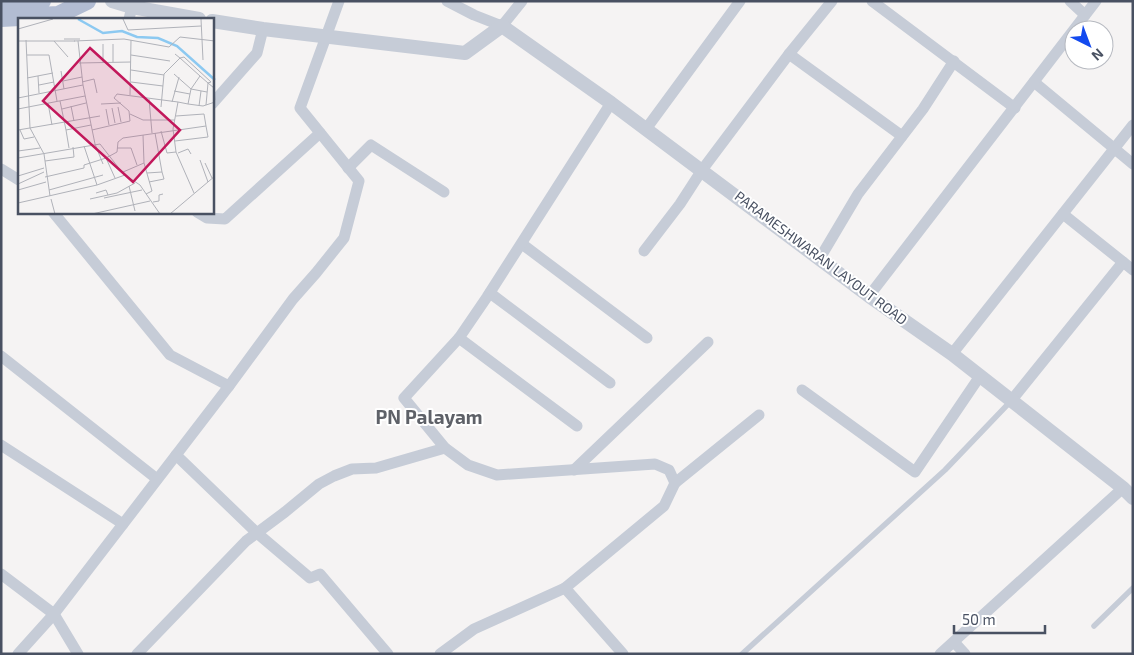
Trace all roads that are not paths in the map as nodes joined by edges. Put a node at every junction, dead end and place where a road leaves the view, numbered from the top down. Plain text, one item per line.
1 (42, 1) edge
2 (86, 1) edge
3 (112, 1) edge
4 (339, 1) edge
5 (446, 1) edge
6 (522, 1) edge
7 (740, 1) edge
8 (832, 1) edge
9 (872, 1) edge
10 (1070, 1) edge
11 (1096, 1) edge
12 (1, 4) edge
13 (130, 13) edge
14 (1086, 15) junction
15 (1, 18) edge
16 (187, 18) edge
17 (214, 21) edge
18 (502, 26) junction
19 (263, 29) junction
20 (328, 36) junction
21 (789, 54) junction
22 (954, 61) junction
23 (1034, 82) junction
24 (214, 102) edge
25 (611, 103) junction
26 (1015, 108) junction
27 (1133, 125) edge
28 (646, 129) junction
29 (320, 133) junction
30 (902, 136) junction
31 (1115, 149) junction
32 (1133, 164) edge
33 (348, 168) junction
34 (1, 169) edge
35 (702, 170) junction
36 (18, 179) edge
37 (444, 192) dead end
38 (55, 214) edge
39 (200, 214) edge
40 (1063, 214) junction
41 (522, 244) junction
42 (644, 251) dead end
43 (820, 258) junction
44 (1123, 262) junction
45 (1133, 270) edge
46 (490, 293) junction
47 (869, 296) junction
48 (459, 338) junction
49 (647, 338) dead end
50 (708, 342) dead end
51 (952, 354) junction
52 (1, 356) edge
53 (980, 376) junction
54 (610, 383) dead end
55 (229, 386) junction
56 (802, 390) dead end
57 (1011, 401) junction
58 (759, 415) dead end
59 (577, 426) dead end
60 (1, 445) edge
61 (445, 448) junction
62 (176, 455) junction
63 (574, 470) junction
64 (157, 479) junction
65 (676, 483) junction
66 (1128, 493) edge
67 (123, 524) junction
68 (257, 533) junction
69 (1, 574) edge
70 (565, 588) junction
71 (1133, 588) edge
72 (54, 614) junction
73 (1094, 626) dead end
74 (954, 642) junction
75 (18, 654) edge
76 (78, 654) edge
77 (137, 654) edge
78 (388, 654) edge
79 (440, 654) edge
80 (623, 654) edge
81 (742, 654) edge
82 (940, 654) edge
83 (965, 654) edge

1 - 12 main road
2 - 15 main road
3 - 13 street
4 - 20 street
5 - 18 street
6 - 18 street
7 - 28 street
8 - 21 street
9 - 22 street
10 - 14 street
11 - 14 street
13 - 16 street
14 - 23 street
17 - 19 street
18 - 20 street
18 - 25 street, PARAMESHWARAN LAYOUT ROAD
19 - 20 street
19 - 24 street
20 - 29 street
21 - 30 street
21 - 35 street
22 - 26 street
22 - 30 street
23 - 26 street
23 - 31 street
25 - 28 street, PARAMESHWARAN LAYOUT ROAD
25 - 41 street
26 - 47 street
27 - 31 street
28 - 35 street, PARAMESHWARAN LAYOUT ROAD
29 - 33 street
29 - 39 street
30 - 43 street
31 - 32 street
31 - 40 street
33 - 37 street
33 - 55 street
34 - 36 street
35 - 42 street
35 - 43 street, PARAMESHWARAN LAYOUT ROAD
38 - 55 street
40 - 44 street
40 - 51 street
41 - 46 street
41 - 49 street
43 - 47 street, PARAMESHWARAN LAYOUT ROAD
44 - 45 street
44 - 57 street
46 - 48 street
46 - 54 street
47 - 51 street, PARAMESHWARAN LAYOUT ROAD
48 - 59 street
48 - 61 street
50 - 63 street
51 - 53 street, PARAMESHWARAN LAYOUT ROAD
52 - 64 street
53 - 56 street
53 - 57 street, PARAMESHWARAN LAYOUT ROAD
55 - 62 street
57 - 66 street, PARAMESHWARAN LAYOUT ROAD
57 - 81 lane
58 - 65 street
60 - 67 street
61 - 63 street
61 - 68 street
62 - 64 street
62 - 68 street
63 - 65 street
64 - 67 street
65 - 70 street
66 - 74 street
67 - 72 street
68 - 77 street
68 - 78 street
69 - 72 street
70 - 79 street
70 - 80 street
71 - 73 lane
72 - 75 street
72 - 76 street
74 - 82 street
74 - 83 street

